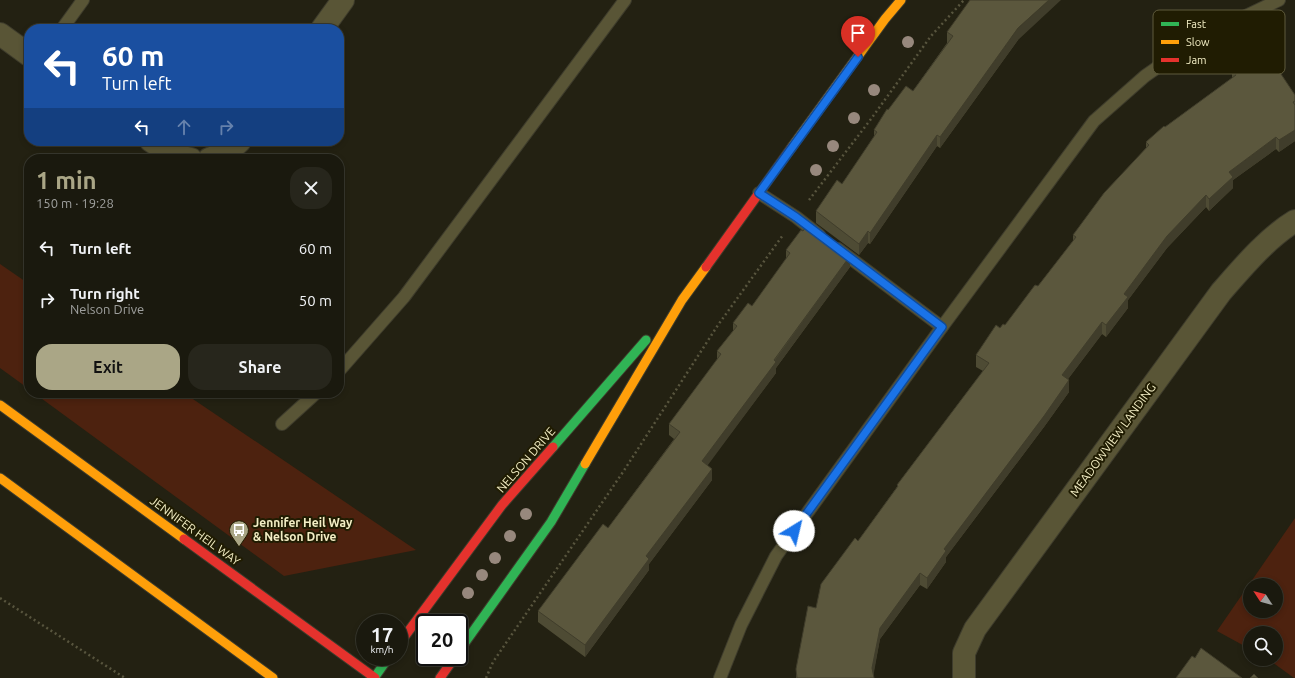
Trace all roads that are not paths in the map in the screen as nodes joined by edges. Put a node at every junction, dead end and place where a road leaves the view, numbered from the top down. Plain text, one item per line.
1 (83, 0) edge
2 (344, 0) edge
3 (625, 0) edge
4 (901, 0) edge
5 (1279, 0) edge
6 (1258, 10) edge
7 (66, 24) edge
8 (326, 24) edge
9 (0, 34) edge
10 (24, 51) edge
11 (1153, 70) edge
12 (158, 146) edge
13 (234, 146) edge
14 (174, 154) edge
15 (222, 154) edge
16 (759, 193) junction
17 (1295, 222) edge
18 (682, 300) junction
19 (942, 327) junction
20 (344, 365) edge
21 (311, 398) edge
22 (0, 405) edge
23 (282, 424) dead end
24 (0, 478) edge
25 (408, 632) edge
26 (468, 639) edge
27 (383, 666) edge
28 (449, 666) edge
29 (273, 678) edge
30 (374, 678) edge
31 (440, 678) edge
32 (720, 678) edge
33 (964, 678) edge

1 - 7 lane
2 - 8 street
3 - 20 lane
4 - 16 street, NELSON DRIVE
5 - 6 lane
9 - 10 street
11 - 19 lane
12 - 14 street
13 - 15 street
16 - 18 street, NELSON DRIVE
16 - 19 lane
17 - 33 street, MEADOWVIEW LANDING
18 - 25 street, NELSON DRIVE
18 - 26 street, NELSON DRIVE
19 - 32 lane
21 - 23 lane
22 - 30 street, JENNIFER HEIL WAY
24 - 29 street
27 - 30 street
28 - 31 street

